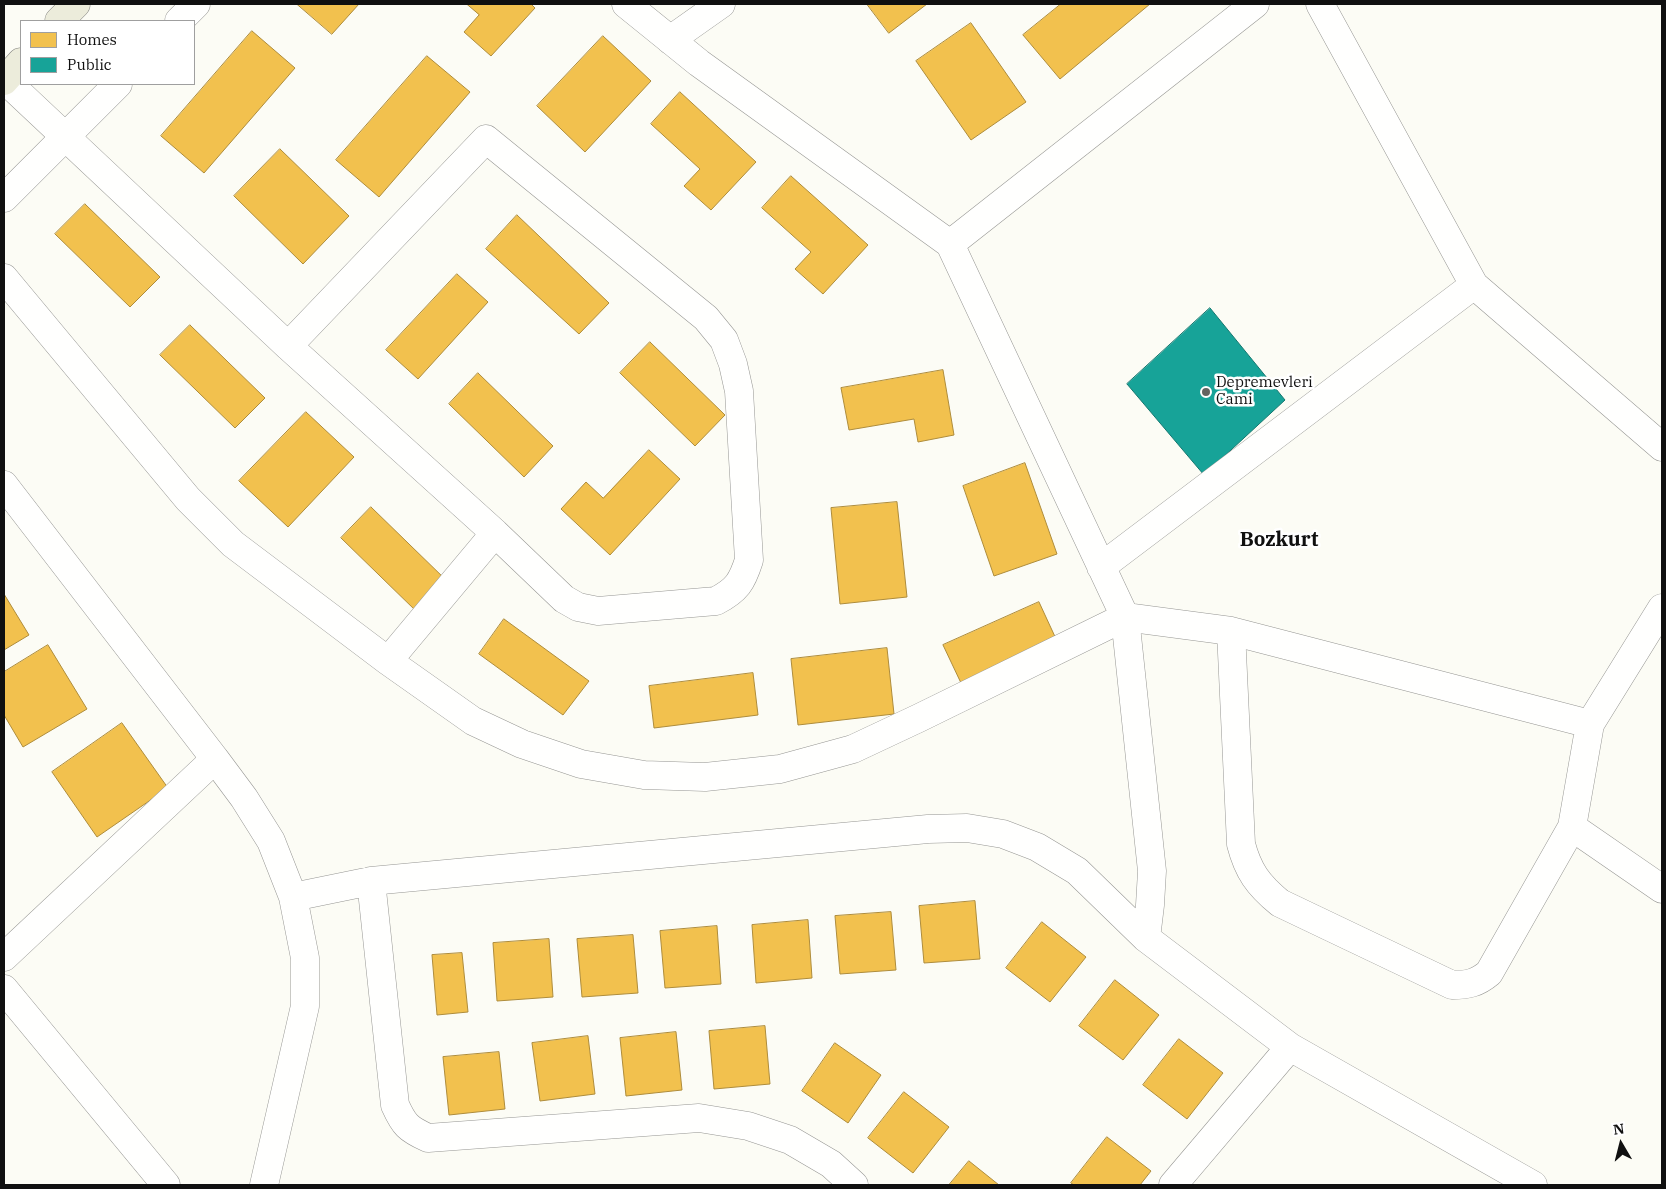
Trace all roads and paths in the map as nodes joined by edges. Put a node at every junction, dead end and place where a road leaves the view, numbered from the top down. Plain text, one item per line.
1 (76, 4) edge
2 (196, 4) edge
3 (626, 4) edge
4 (721, 4) edge
5 (1255, 4) edge
6 (1320, 4) edge
7 (60, 20) edge
8 (179, 20) edge
9 (670, 40) junction
10 (10, 74) edge
11 (117, 85) edge
12 (66, 137) junction
13 (4, 198) edge
14 (950, 244) junction
15 (4, 278) edge
16 (1474, 285) junction
17 (288, 346) junction
18 (1662, 447) edge
19 (4, 485) edge
20 (495, 533) junction
21 (1101, 567) junction
22 (1662, 608) edge
23 (1125, 617) junction
24 (1230, 631) junction
25 (388, 661) junction
26 (1590, 724) junction
27 (215, 759) junction
28 (1572, 827) junction
29 (371, 882) junction
30 (1662, 889) edge
31 (293, 897) junction
32 (1146, 938) junction
33 (4, 957) edge
34 (4, 989) edge
35 (1290, 1047) junction
36 (166, 1185) edge
37 (264, 1185) edge
38 (854, 1185) edge
39 (1173, 1185) edge
40 (1533, 1185) edge

1 - 7 main road
2 - 8 street
3 - 9 street
4 - 9 street
5 - 14 street
6 - 16 street
9 - 14 street
10 - 12 street
11 - 12 street
12 - 13 street
12 - 17 street
14 - 21 street
15 - 25 street
16 - 18 street
16 - 21 street
17 - 20 street
17 - 20 street
19 - 27 street
20 - 25 street
21 - 23 street
22 - 26 street
23 - 24 street
23 - 25 street
23 - 32 street
24 - 26 street
24 - 28 street
26 - 28 street
27 - 31 street
27 - 33 street
28 - 30 street
29 - 31 street
29 - 32 street
29 - 38 street
31 - 37 street
32 - 35 street
34 - 36 street
35 - 39 street
35 - 40 street

